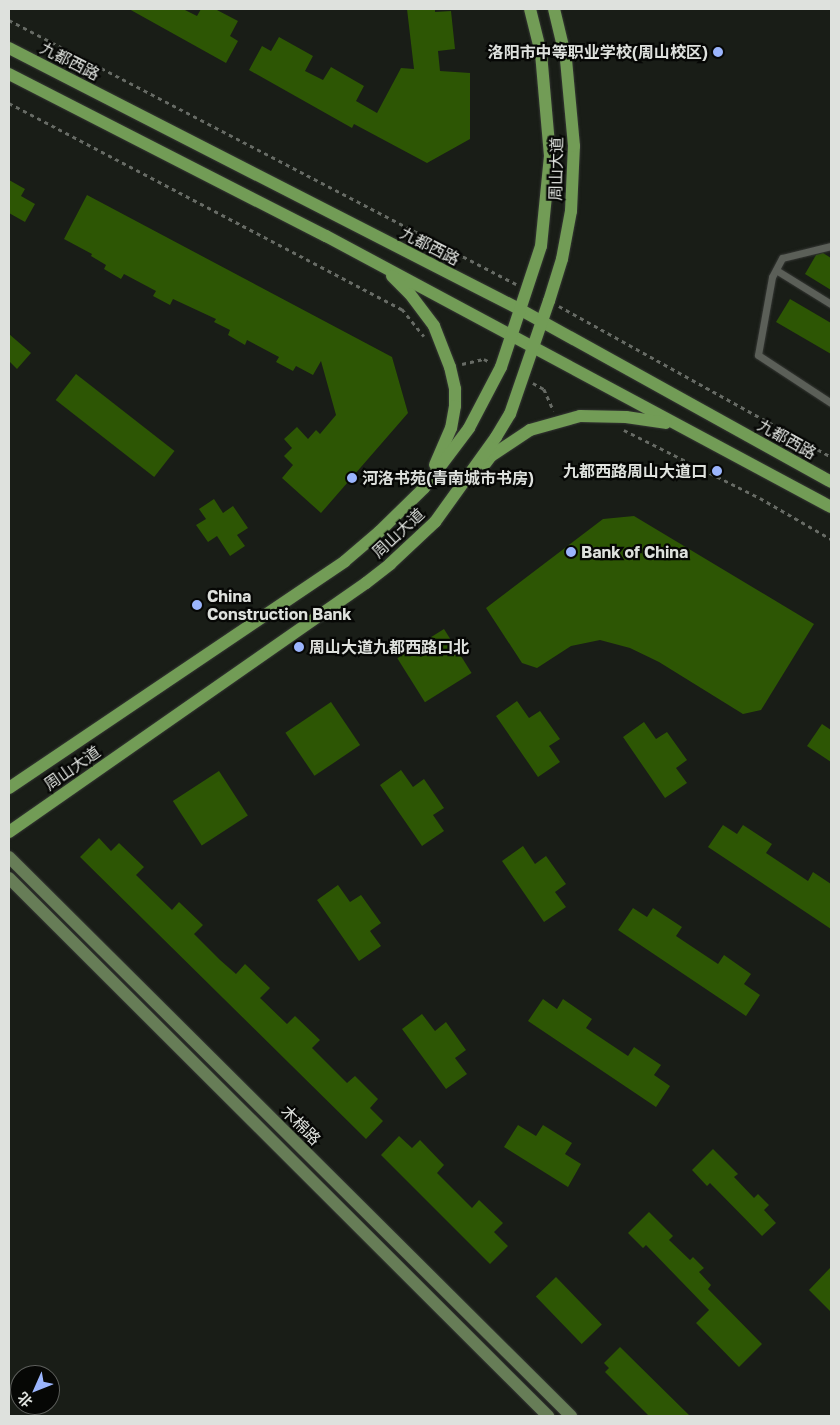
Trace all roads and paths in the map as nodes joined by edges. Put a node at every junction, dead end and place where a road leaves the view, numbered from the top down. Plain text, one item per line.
1 (530, 9) edge
2 (554, 9) edge
3 (9, 20) edge
4 (9, 48) edge
5 (9, 74) edge
6 (831, 246) edge
7 (381, 266) junction
8 (776, 270) junction
9 (527, 290) junction
10 (549, 301) junction
11 (831, 304) edge
12 (521, 310) junction
13 (542, 322) junction
14 (512, 335) junction
15 (533, 346) junction
16 (831, 403) edge
17 (675, 424) junction
18 (831, 457) edge
19 (831, 482) edge
20 (424, 488) junction
21 (456, 495) junction
22 (831, 507) edge
23 (9, 788) edge
24 (9, 832) edge
25 (9, 858) edge
26 (9, 878) edge
27 (548, 1416) edge
28 (571, 1416) edge

1 - 9 main road, 周山大道
2 - 10 main road, 周山大道
3 - 9 path
4 - 12 main road, 九都西路
5 - 7 main road
6 - 8 lane
7 - 14 main road
7 - 20 main road
8 - 11 lane
8 - 16 lane
9 - 12 main road, 周山大道
10 - 13 main road, 周山大道
10 - 18 path
12 - 13 main road, 九都西路
12 - 14 main road, 周山大道
13 - 15 main road, 周山大道
13 - 19 main road, 九都西路
14 - 15 main road
14 - 20 main road, 周山大道
15 - 17 main road
15 - 21 main road, 周山大道
17 - 21 main road
17 - 22 main road
20 - 23 main road, 周山大道
21 - 24 main road, 周山大道
25 - 28 main road, 木棉路
26 - 27 main road, 木棉路

